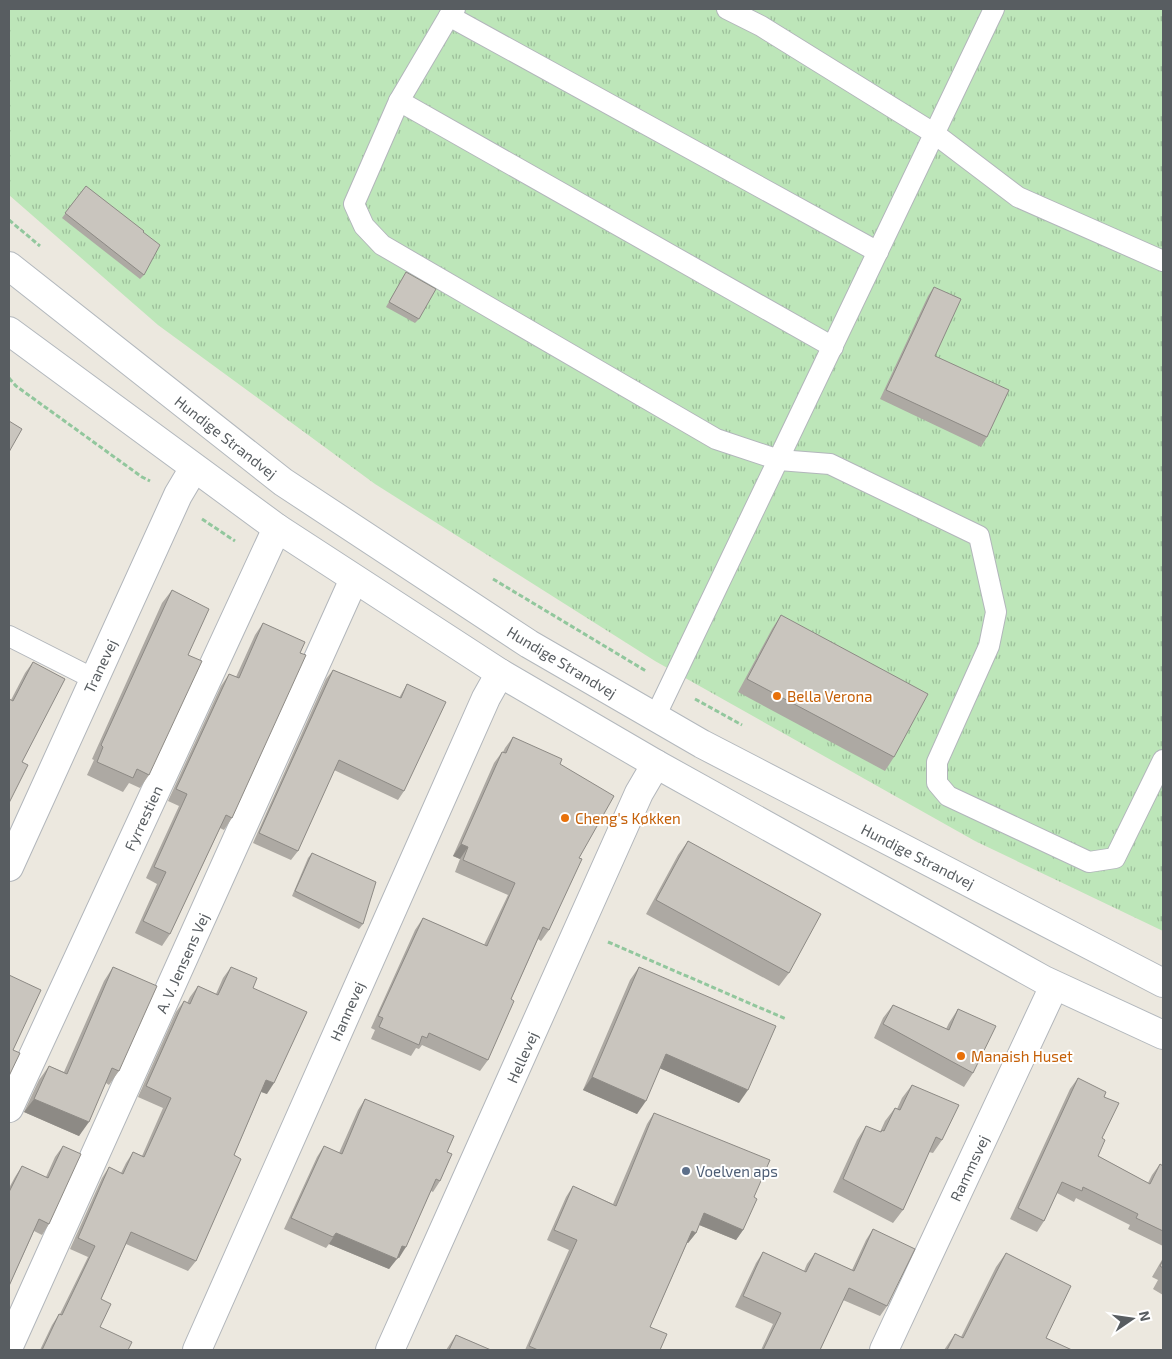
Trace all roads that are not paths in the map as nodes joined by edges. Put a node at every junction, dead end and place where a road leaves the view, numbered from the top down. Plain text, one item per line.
1 (727, 9) edge
2 (994, 9) edge
3 (452, 12) edge
4 (399, 101) junction
5 (935, 134) junction
6 (878, 252) junction
7 (1163, 261) edge
8 (9, 266) edge
9 (9, 331) edge
10 (833, 347) junction
11 (779, 460) junction
12 (194, 468) junction
13 (277, 528) junction
14 (354, 579) junction
15 (9, 636) edge
16 (500, 673) junction
17 (94, 679) junction
18 (655, 717) junction
19 (1163, 760) edge
20 (656, 764) junction
21 (9, 867) edge
22 (1163, 983) edge
23 (1054, 986) junction
24 (1163, 1035) edge
25 (9, 1108) edge
26 (9, 1346) edge
27 (197, 1350) edge
28 (390, 1350) edge
29 (884, 1350) edge

1 - 5 lane
2 - 5 lane
3 - 4 lane
3 - 6 lane
4 - 10 lane
4 - 11 lane
5 - 6 lane
5 - 7 lane
6 - 10 lane
8 - 18 street, Hundige Strandvej
9 - 12 street
10 - 11 lane
11 - 18 lane
11 - 19 lane
12 - 13 street
12 - 17 street, Tranevej
13 - 14 street
13 - 25 street, Fyrrestien
14 - 16 street
14 - 26 street, A. V. Jensens Vej
15 - 17 lane
16 - 20 street
16 - 27 street, Hannevej
17 - 21 street, Tranevej
18 - 22 street, Hundige Strandvej
20 - 23 street
20 - 28 street, Hellevej
23 - 24 street
23 - 29 street, Rammsvej

